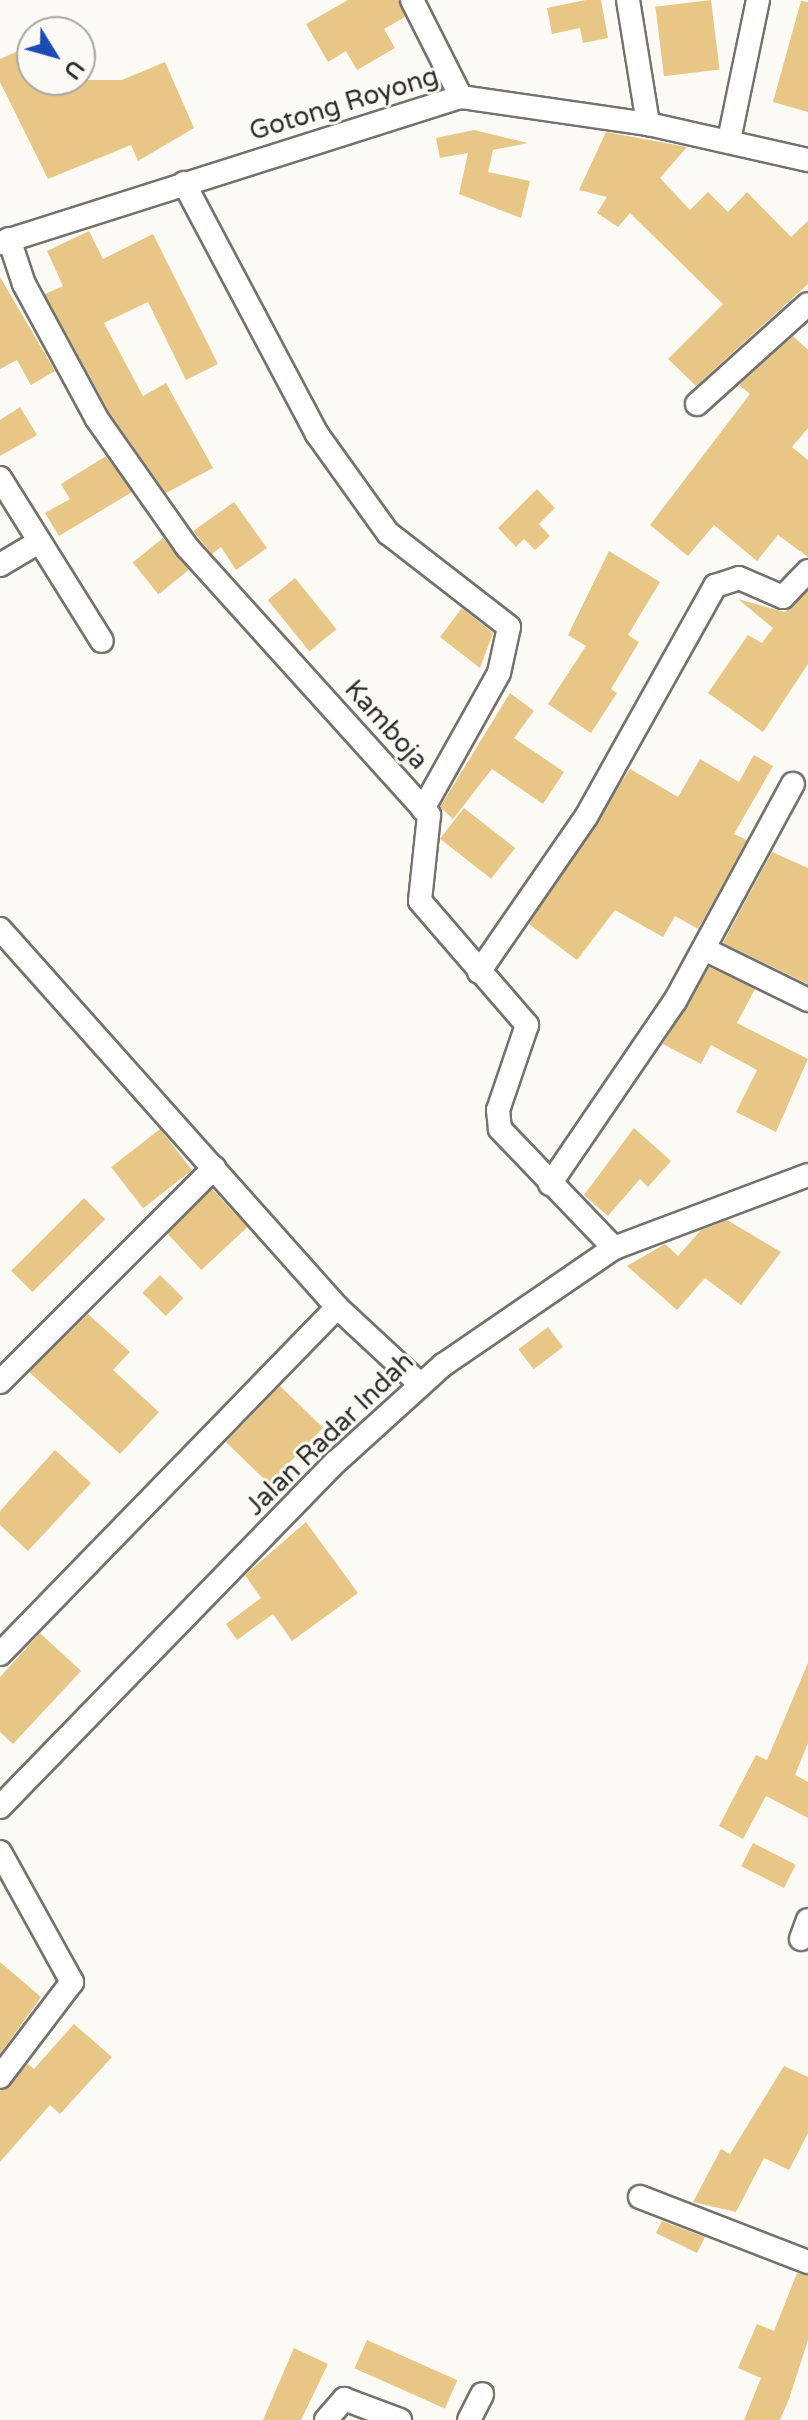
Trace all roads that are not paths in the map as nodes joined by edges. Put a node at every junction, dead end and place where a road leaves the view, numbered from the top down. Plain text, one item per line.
1 (412, 0) edge
2 (628, 0) edge
3 (758, 0) edge
4 (461, 97) junction
5 (648, 124) junction
6 (729, 140) junction
7 (808, 160) edge
8 (184, 183) junction
9 (5, 241) edge
10 (808, 304) edge
11 (697, 404) dead end
12 (0, 478) edge
13 (37, 543) junction
14 (0, 565) edge
15 (808, 571) edge
16 (102, 641) dead end
17 (793, 784) dead end
18 (423, 809) junction
19 (0, 929) edge
20 (704, 949) junction
21 (479, 972) junction
22 (808, 1000) edge
23 (214, 1168) junction
24 (808, 1175) edge
25 (550, 1184) junction
26 (614, 1248) junction
27 (337, 1307) junction
28 (0, 1382) edge
29 (420, 1384) junction
30 (0, 1654) edge
31 (0, 1807) edge
32 (0, 1852) edge
33 (0, 2077) edge
34 (640, 2197) dead end
35 (808, 2262) edge
36 (482, 2394) dead end
37 (326, 2420) edge
38 (400, 2420) edge
39 (469, 2420) edge

1 - 4 street
2 - 5 street
3 - 6 street
4 - 5 street, Gotong Royong
4 - 8 street, Gotong Royong
5 - 6 street, Gotong Royong
6 - 7 street, Gotong Royong
8 - 9 street, Gotong Royong
8 - 18 street
9 - 18 street, Kamboja
10 - 11 street
12 - 13 street
13 - 14 street
13 - 16 street
15 - 21 street
17 - 20 street
18 - 21 street, Kamboja
19 - 23 street
20 - 22 street
20 - 25 street
21 - 25 street, Kamboja
23 - 27 street
23 - 28 street
24 - 26 street, Jalan Radar Indah
25 - 26 street, Kamboja
26 - 29 street, Jalan Radar Indah
27 - 29 street
27 - 30 street
29 - 31 street, Jalan Radar Indah
32 - 33 street
34 - 35 street
36 - 39 street
37 - 38 street

